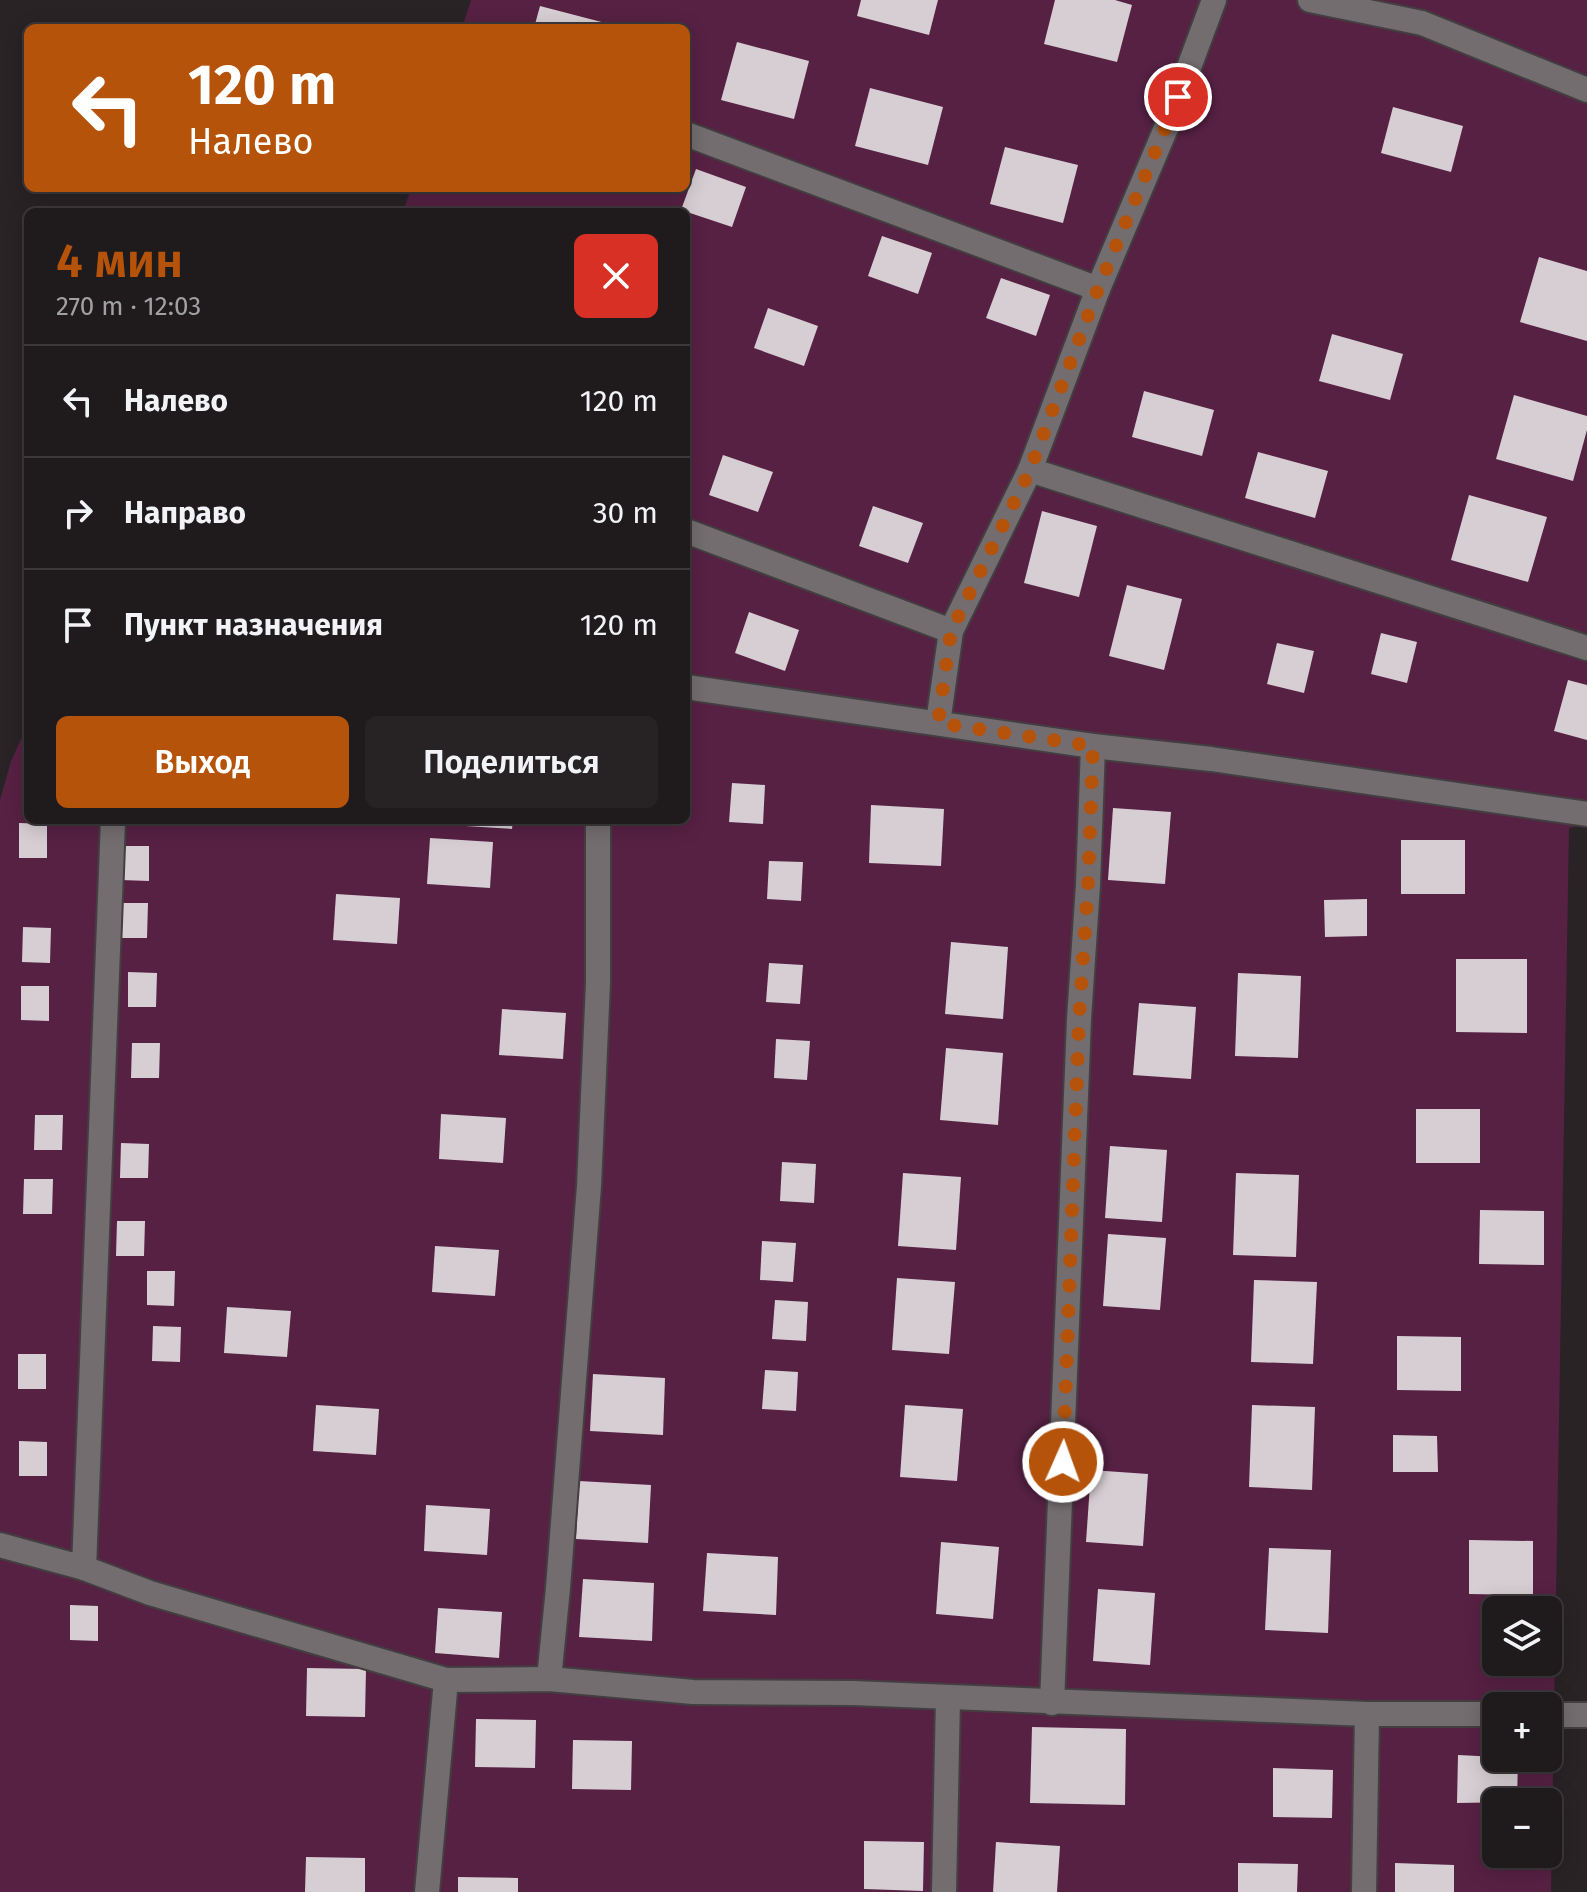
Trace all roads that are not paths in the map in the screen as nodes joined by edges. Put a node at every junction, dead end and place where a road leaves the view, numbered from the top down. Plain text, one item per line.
1 (1214, 0) edge
2 (1310, 0) edge
3 (1587, 90) edge
4 (690, 136) edge
5 (1098, 289) junction
6 (1030, 470) junction
7 (690, 533) edge
8 (951, 631) junction
9 (1587, 648) edge
10 (690, 688) edge
11 (938, 723) junction
12 (1093, 746) junction
13 (1587, 814) edge
14 (113, 824) edge
15 (598, 824) edge
16 (0, 1545) edge
17 (84, 1568) junction
18 (549, 1679) junction
19 (446, 1680) junction
20 (948, 1698) junction
21 (1052, 1703) junction
22 (1367, 1714) junction
23 (1482, 1714) edge
24 (1562, 1715) edge
25 (1587, 1715) edge
26 (427, 1892) edge
27 (944, 1892) edge
28 (1364, 1892) edge

1 - 5 street
2 - 3 street
4 - 5 street
5 - 6 street
6 - 8 street
6 - 9 street
7 - 8 street
8 - 11 street
10 - 11 street
11 - 12 street
12 - 13 street
12 - 21 street
14 - 17 street
15 - 18 street
16 - 17 street
17 - 19 street
18 - 19 street
18 - 20 street
19 - 26 street
20 - 21 street
20 - 27 street
21 - 22 street
22 - 23 street
22 - 28 street
24 - 25 street

